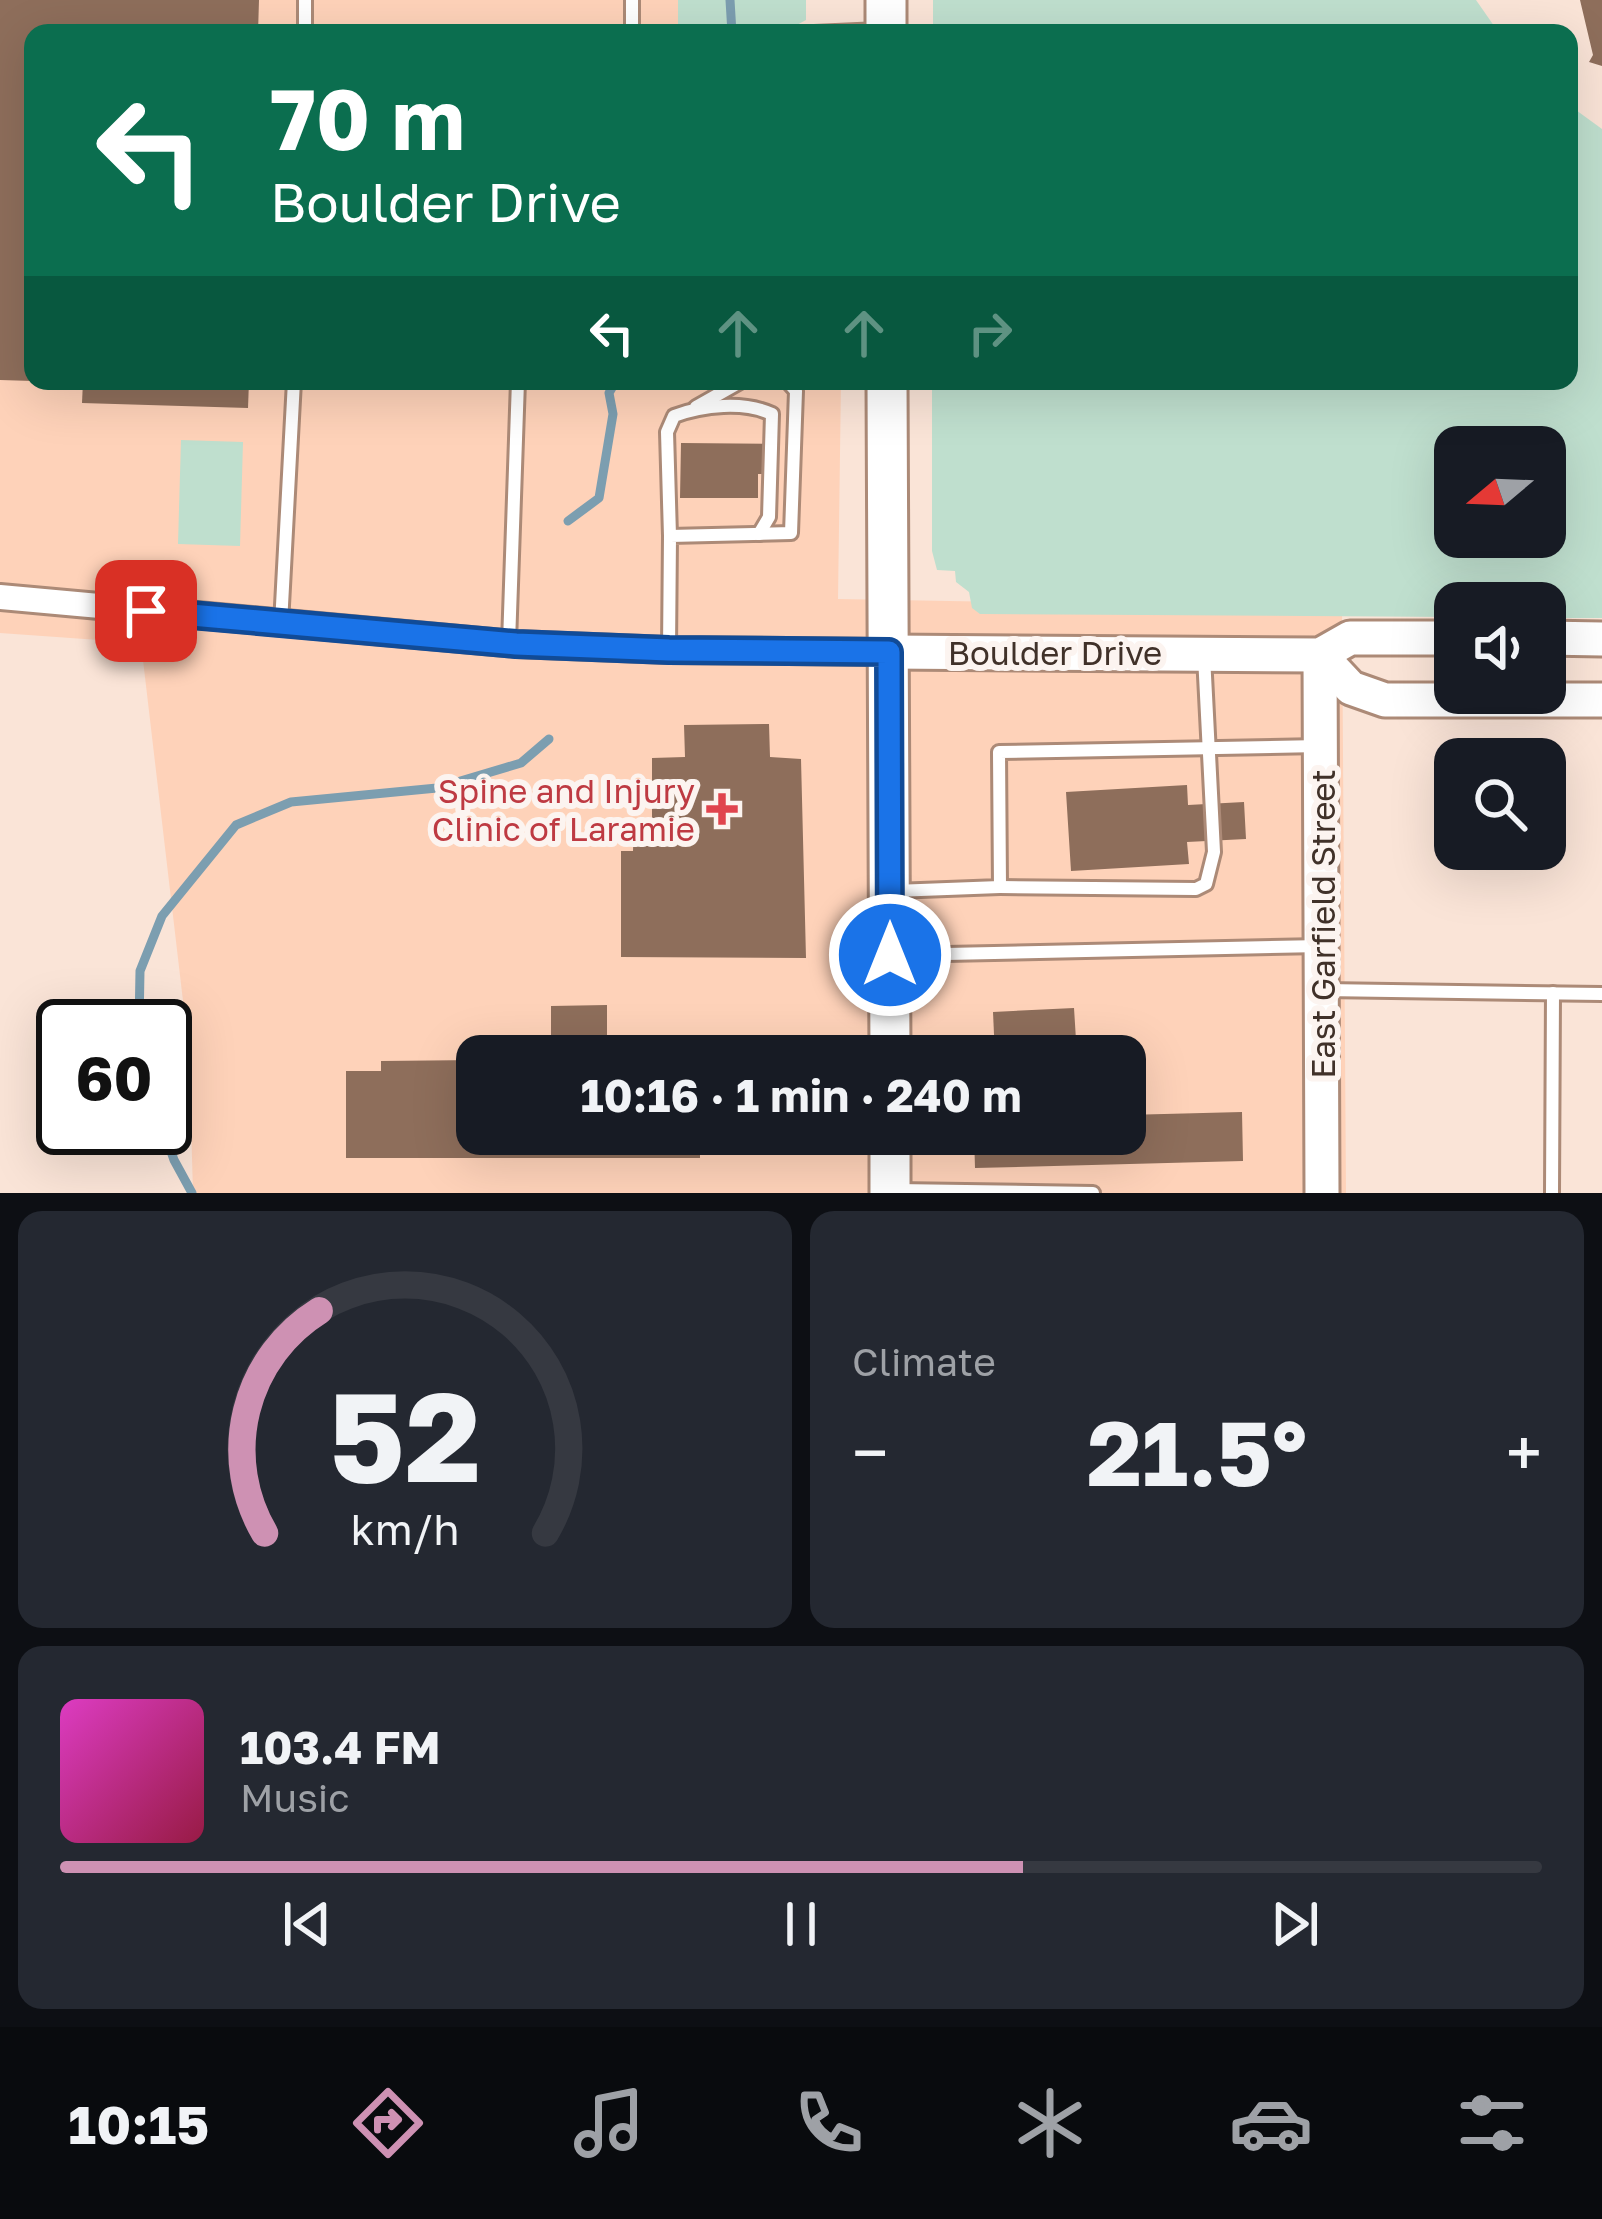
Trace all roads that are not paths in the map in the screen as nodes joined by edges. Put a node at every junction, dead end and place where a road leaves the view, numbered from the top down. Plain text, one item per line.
1 (294, 390) edge
2 (518, 390) edge
3 (727, 390) edge
4 (795, 390) edge
5 (887, 390) edge
6 (694, 409) junction
7 (759, 534) junction
8 (670, 536) junction
9 (0, 597) edge
10 (281, 623) junction
11 (1434, 638) edge
12 (1566, 638) edge
13 (1602, 638) edge
14 (509, 643) junction
15 (669, 650) junction
16 (889, 652) junction
17 (1204, 652) junction
18 (1320, 655) junction
19 (1602, 700) edge
20 (1321, 746) junction
21 (1210, 748) junction
22 (1000, 887) junction
23 (889, 891) junction
24 (1322, 946) junction
25 (890, 955) junction
26 (1323, 990) junction
27 (1553, 993) junction
28 (1602, 994) edge
29 (890, 1035) edge
30 (890, 1155) edge
31 (890, 1191) edge
32 (1093, 1193) edge
33 (1322, 1193) edge
34 (1552, 1193) edge

1 - 10 lane
2 - 14 lane
3 - 6 lane
4 - 7 lane
5 - 16 main road
6 - 7 lane
6 - 8 lane
7 - 8 lane
8 - 15 lane
9 - 10 street, Boulder Drive
10 - 14 street, Boulder Drive
11 - 18 street, Boulder Drive
12 - 13 street
14 - 15 street, Boulder Drive
15 - 16 street, Boulder Drive
16 - 17 street, Boulder Drive
16 - 23 main road
17 - 18 street, Boulder Drive
17 - 21 lane
18 - 19 street
18 - 20 street, East Garfield Street
20 - 21 lane
20 - 24 street, East Garfield Street
21 - 22 lane
21 - 22 lane
22 - 23 lane
23 - 25 main road
24 - 25 lane
24 - 26 street, East Garfield Street
25 - 29 main road
26 - 27 lane
26 - 33 street, East Garfield Street
27 - 28 lane
27 - 34 lane
30 - 31 main road
31 - 32 lane

